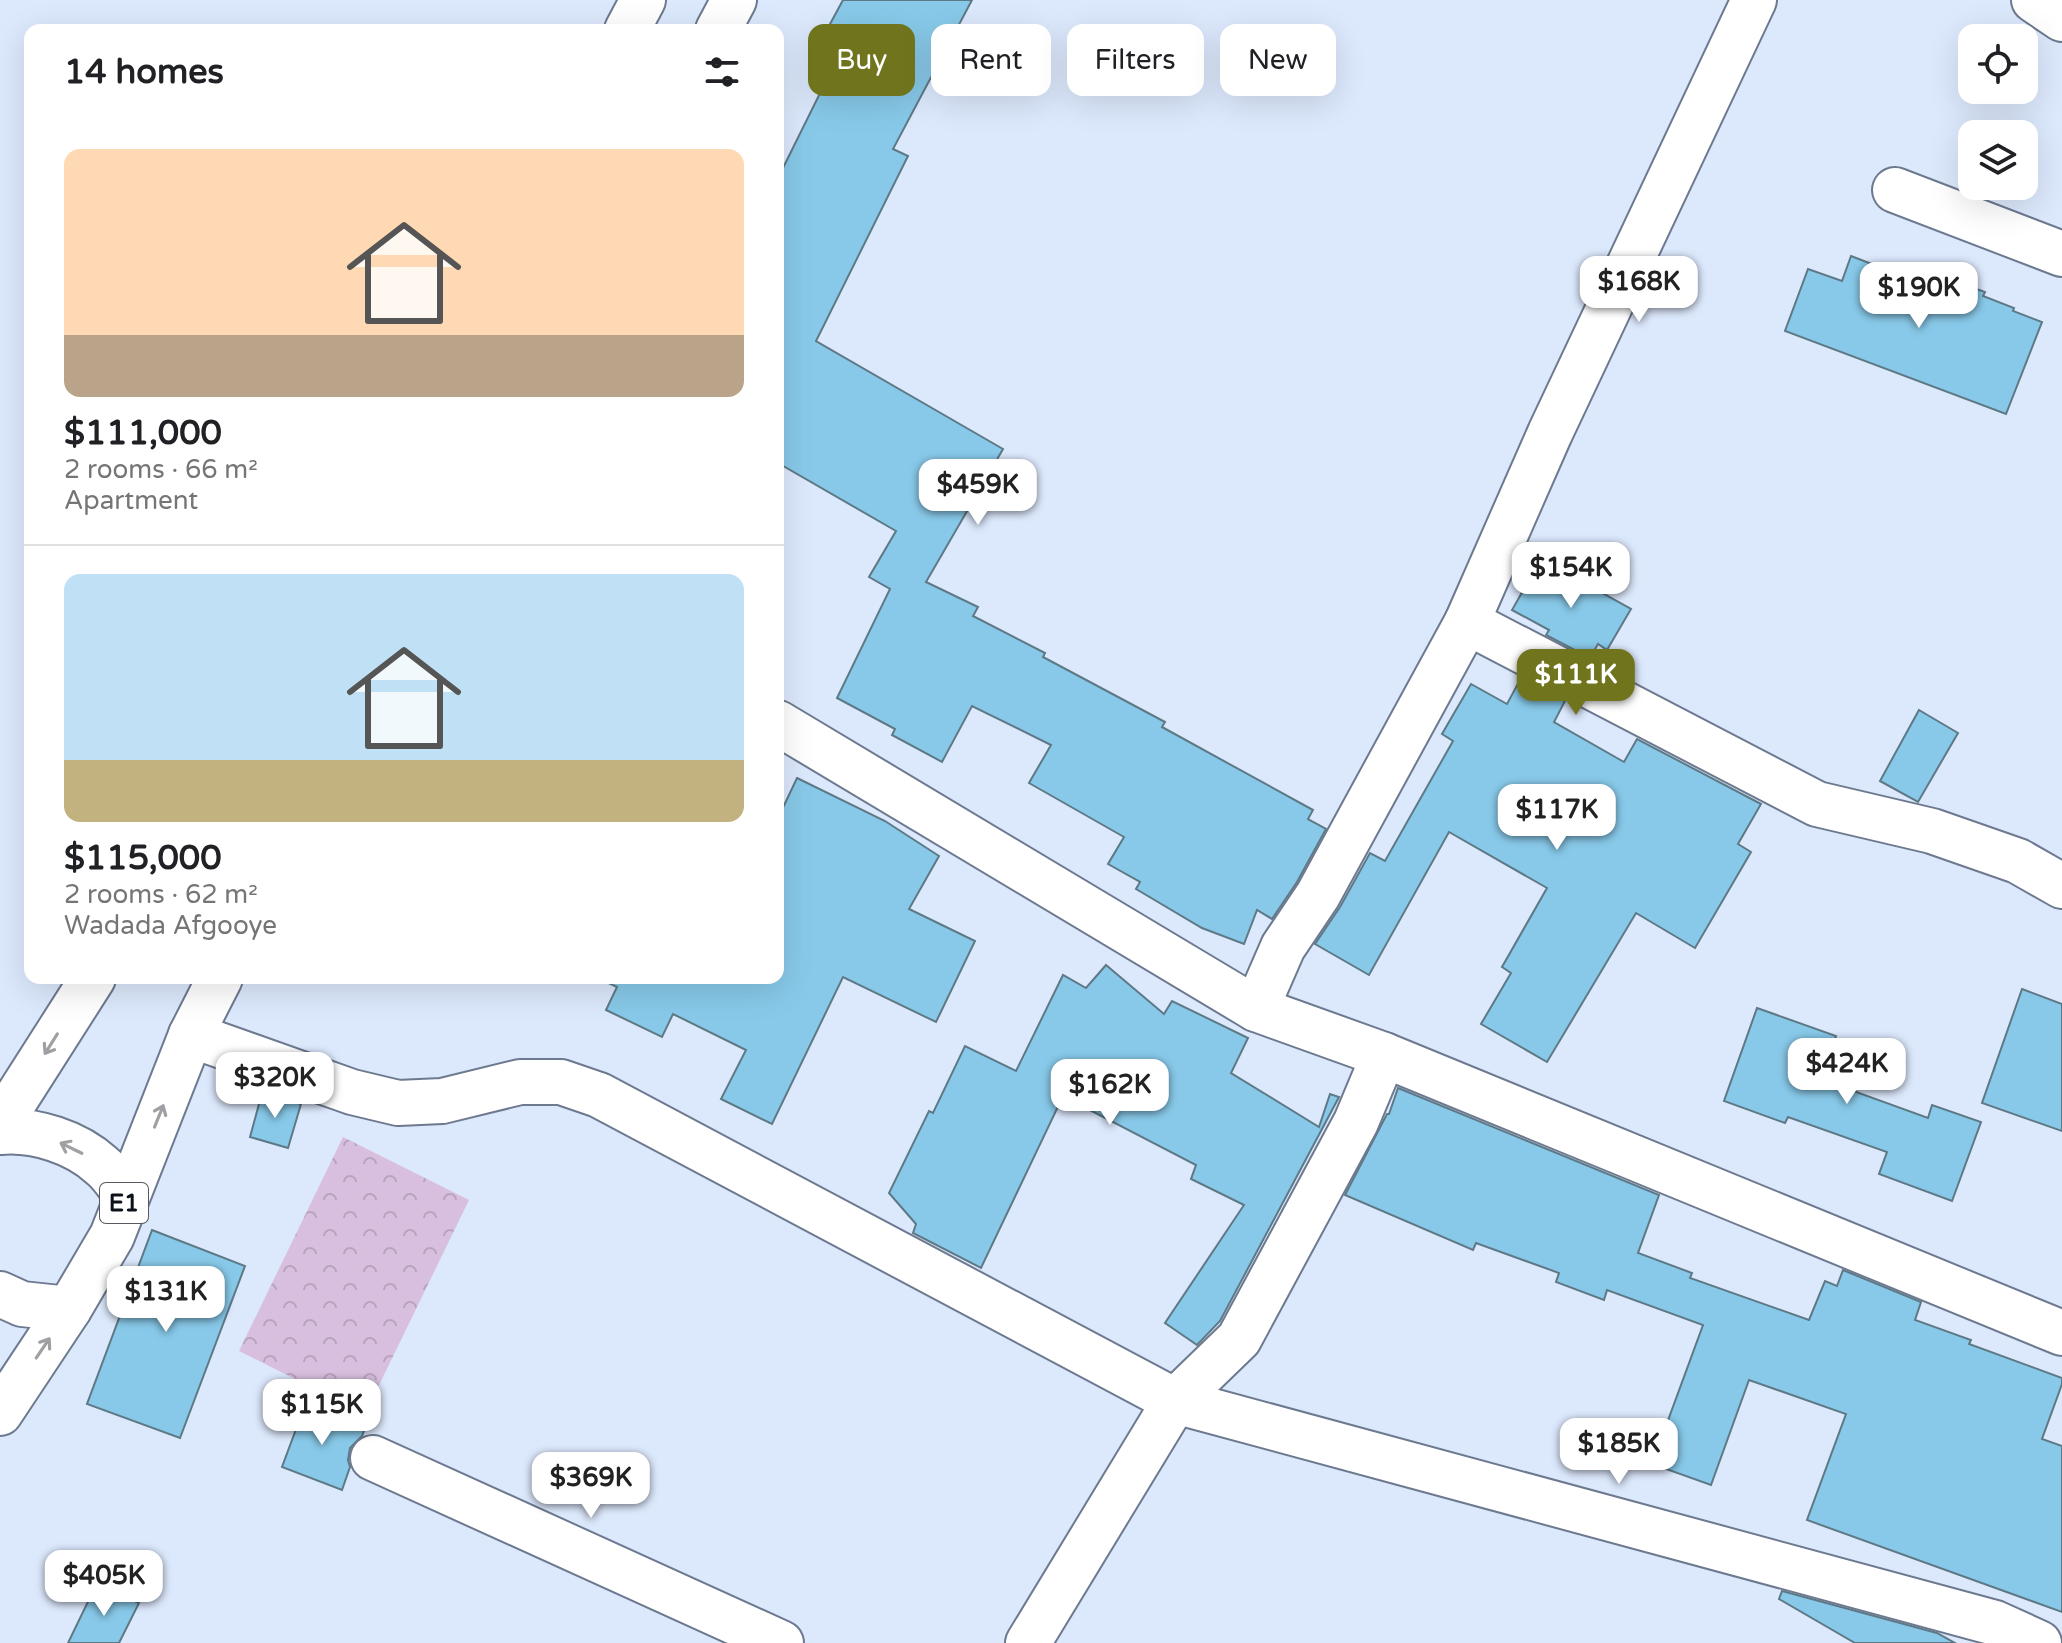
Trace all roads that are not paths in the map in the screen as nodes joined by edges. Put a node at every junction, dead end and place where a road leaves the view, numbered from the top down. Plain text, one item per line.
1 (643, 0) edge
2 (734, 0) edge
3 (1754, 0) edge
4 (2034, 0) edge
5 (2062, 19) edge
6 (630, 24) edge
7 (721, 24) edge
8 (1895, 190) dead end
9 (2062, 254) edge
10 (1467, 622) junction
11 (784, 727) edge
12 (2062, 886) edge
13 (89, 984) edge
14 (217, 984) edge
15 (1256, 1009) junction
16 (191, 1035) junction
17 (1384, 1055) junction
18 (0, 1124) edge
19 (0, 1132) edge
20 (127, 1196) junction
21 (0, 1294) edge
22 (69, 1309) junction
23 (2062, 1333) edge
24 (1175, 1401) junction
25 (0, 1413) edge
26 (373, 1458) dead end
27 (1992, 1633) edge
28 (781, 1643) edge
29 (1028, 1643) edge
30 (2039, 1643) edge

1 - 6 main road
2 - 7 main road
3 - 10 main road
4 - 5 main road
8 - 9 main road
10 - 12 main road
10 - 15 main road
11 - 15 main road
13 -> 18 main road
14 - 16 main road, E1
15 - 17 main road
20 -> 16 main road, E1
16 - 24 main road
17 - 23 main road
17 - 24 main road
20 -> 19 main road
20 - 22 main road, E1
21 - 22 main road
25 -> 22 main road, E1
24 - 27 main road
24 - 29 main road
26 - 28 main road
27 - 30 main road

